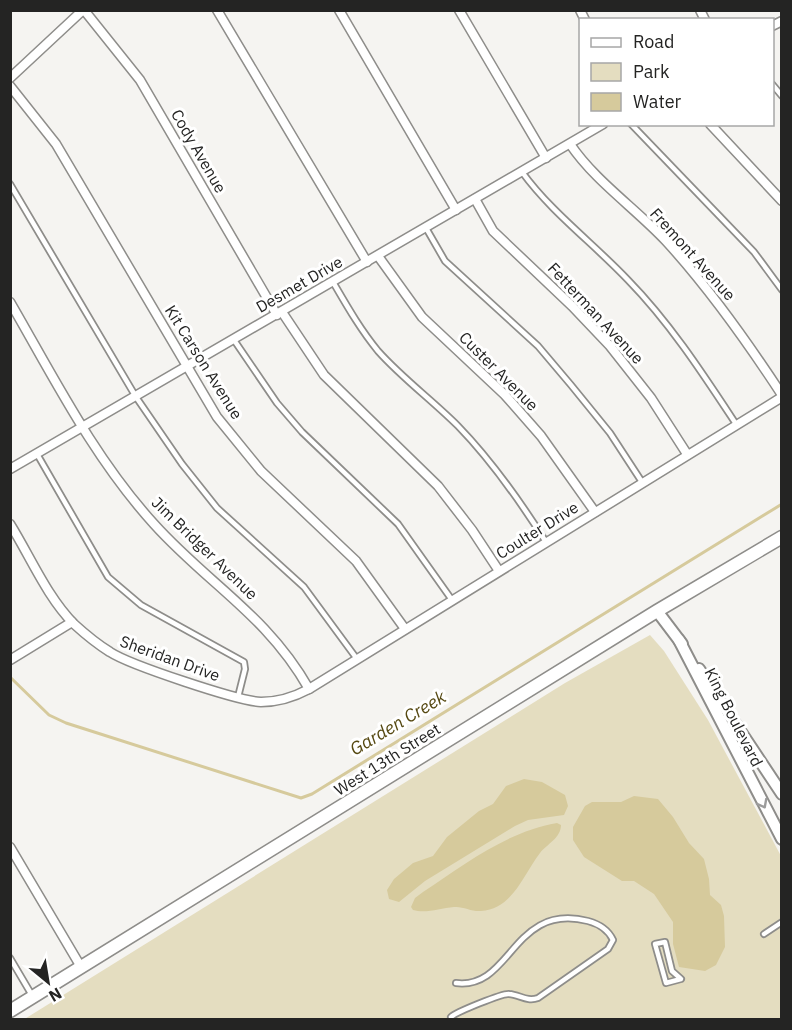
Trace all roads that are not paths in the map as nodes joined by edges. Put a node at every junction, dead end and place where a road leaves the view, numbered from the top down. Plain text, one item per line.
1 (83, 10) edge
2 (217, 10) edge
3 (339, 10) edge
4 (459, 10) edge
5 (10, 78) edge
6 (10, 86) edge
7 (600, 126) edge
8 (633, 126) edge
9 (712, 126) edge
10 (570, 144) junction
11 (546, 158) junction
12 (522, 172) junction
13 (10, 183) edge
14 (475, 199) junction
15 (782, 201) edge
16 (456, 210) junction
17 (426, 228) junction
18 (378, 255) junction
19 (367, 262) junction
20 (333, 282) junction
21 (782, 290) edge
22 (10, 302) edge
23 (280, 313) junction
24 (234, 340) junction
25 (187, 367) junction
26 (782, 396) edge
27 (136, 397) junction
28 (736, 424) junction
29 (83, 428) junction
30 (37, 454) junction
31 (687, 454) junction
32 (10, 470) edge
33 (642, 482) junction
34 (595, 512) junction
35 (10, 524) edge
36 (782, 537) edge
37 (546, 542) junction
38 (499, 572) junction
39 (452, 600) junction
40 (657, 610) junction
41 (72, 622) junction
42 (405, 629) junction
43 (679, 640) junction
44 (357, 658) junction
45 (11, 660) edge
46 (309, 689) junction
47 (238, 697) junction
48 (782, 794) edge
49 (782, 839) edge
50 (10, 847) edge
51 (782, 922) edge
52 (764, 934) dead end
53 (10, 958) edge
54 (81, 967) junction
55 (681, 979) joint
56 (456, 983) dead end
57 (33, 997) junction
58 (10, 1011) edge
59 (451, 1017) dead end

1 - 5 street
1 - 23 street, Cody Avenue
2 - 19 street
3 - 16 street
4 - 11 street
6 - 25 street, Kit Carson Avenue
7 - 10 street, Desmet Drive
8 - 21 lane
9 - 15 street
10 - 11 street, Desmet Drive
10 - 26 street, Fremont Avenue
11 - 12 street, Desmet Drive
12 - 14 street, Desmet Drive
12 - 28 lane
13 - 27 lane
14 - 16 street, Desmet Drive
14 - 31 street, Fetterman Avenue
16 - 17 street, Desmet Drive
17 - 18 street, Desmet Drive
17 - 33 lane
18 - 19 street, Desmet Drive
18 - 34 street, Custer Avenue
19 - 20 street, Desmet Drive
20 - 23 street, Desmet Drive
20 - 37 lane
22 - 29 street, Jim Bridger Avenue
23 - 24 street, Desmet Drive
23 - 38 street, Cody Avenue
24 - 25 street, Desmet Drive
24 - 39 lane
25 - 27 street, Desmet Drive
25 - 42 street, Kit Carson Avenue
26 - 28 street, Coulter Drive
27 - 29 street, Desmet Drive
27 - 44 lane
28 - 31 street, Coulter Drive
29 - 30 street, Desmet Drive
29 - 46 street, Jim Bridger Avenue
30 - 32 street, Desmet Drive
30 - 47 lane
31 - 33 street, Coulter Drive
33 - 34 street, Coulter Drive
34 - 37 street, Coulter Drive
35 - 41 street, Sheridan Drive
36 - 40 main road, West 13th Street
37 - 38 street, Coulter Drive
38 - 39 street, Coulter Drive
39 - 42 street, Coulter Drive
40 - 43 street, King Boulevard
40 - 54 main road, West 13th Street
41 - 45 street
41 - 47 street, Sheridan Drive
42 - 44 street, Coulter Drive
43 - 48 street, King Boulevard
43 -> 49 street, King Boulevard
44 - 46 street, Coulter Drive
46 - 47 street, Sheridan Drive
50 - 54 street
51 - 52 lane
53 - 57 lane
54 - 57 main road, West 13th Street
55 - 55 lane
56 - 59 lane
57 - 58 main road, West 13th Street

